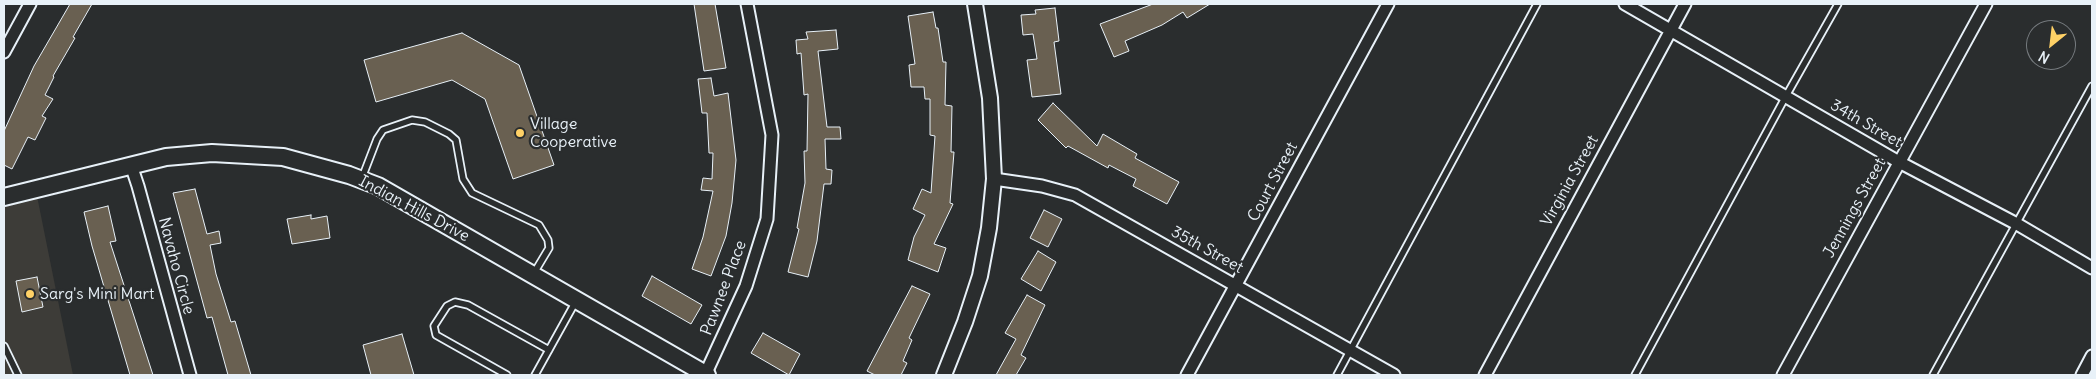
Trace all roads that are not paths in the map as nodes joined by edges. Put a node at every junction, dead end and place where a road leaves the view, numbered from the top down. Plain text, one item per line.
1 (30, 4) edge
2 (747, 4) edge
3 (975, 4) edge
4 (1388, 4) edge
5 (1536, 4) edge
6 (1625, 4) edge
7 (1686, 4) edge
8 (1838, 4) edge
9 (1986, 4) edge
10 (1671, 31) junction
11 (4, 52) edge
12 (2092, 86) edge
13 (1786, 96) junction
14 (1899, 162) junction
15 (131, 165) junction
16 (994, 179) junction
17 (362, 180) junction
18 (4, 197) edge
19 (2017, 224) junction
20 (2092, 268) edge
21 (533, 275) junction
22 (1236, 285) junction
23 (577, 300) junction
24 (4, 346) edge
25 (549, 350) junction
26 (1350, 350) junction
27 (2092, 356) edge
28 (18, 375) edge
29 (190, 375) edge
30 (507, 375) edge
31 (535, 375) edge
32 (706, 375) edge
33 (944, 375) edge
34 (1187, 375) edge
35 (1336, 375) edge
36 (1394, 375) edge
37 (1484, 375) edge
38 (1636, 375) edge
39 (1783, 375) edge
40 (1933, 375) edge
41 (2082, 375) edge

1 - 11 street
2 - 32 street, Pawnee Place
3 - 16 street
4 - 22 street, Court Street
5 - 26 lane
6 - 10 street, 34th Street
7 - 10 street, Virginia Street
8 - 13 lane
9 - 14 street, Jennings Street
10 - 13 street, 34th Street
10 - 37 street, Virginia Street
12 - 19 lane
13 - 14 street, 34th Street
13 - 38 lane
14 - 19 street, 34th Street
14 - 39 street, Jennings Street
15 - 17 main road, Indian Hills Drive
15 - 18 main road, Indian Hills Drive
15 - 29 street, Navaho Circle
16 - 22 street, 35th Street
16 - 33 street
17 - 21 main road, Indian Hills Drive
17 - 21 lane
19 - 20 street, 34th Street
19 - 40 lane
21 - 23 main road, Indian Hills Drive
22 - 26 street, 35th Street
22 - 34 street, Court Street
23 - 25 lane
23 - 32 main road, Indian Hills Drive
24 - 28 lane
25 - 30 lane
25 - 31 lane
26 - 35 lane
26 - 36 street, 35th Street
27 - 41 street

